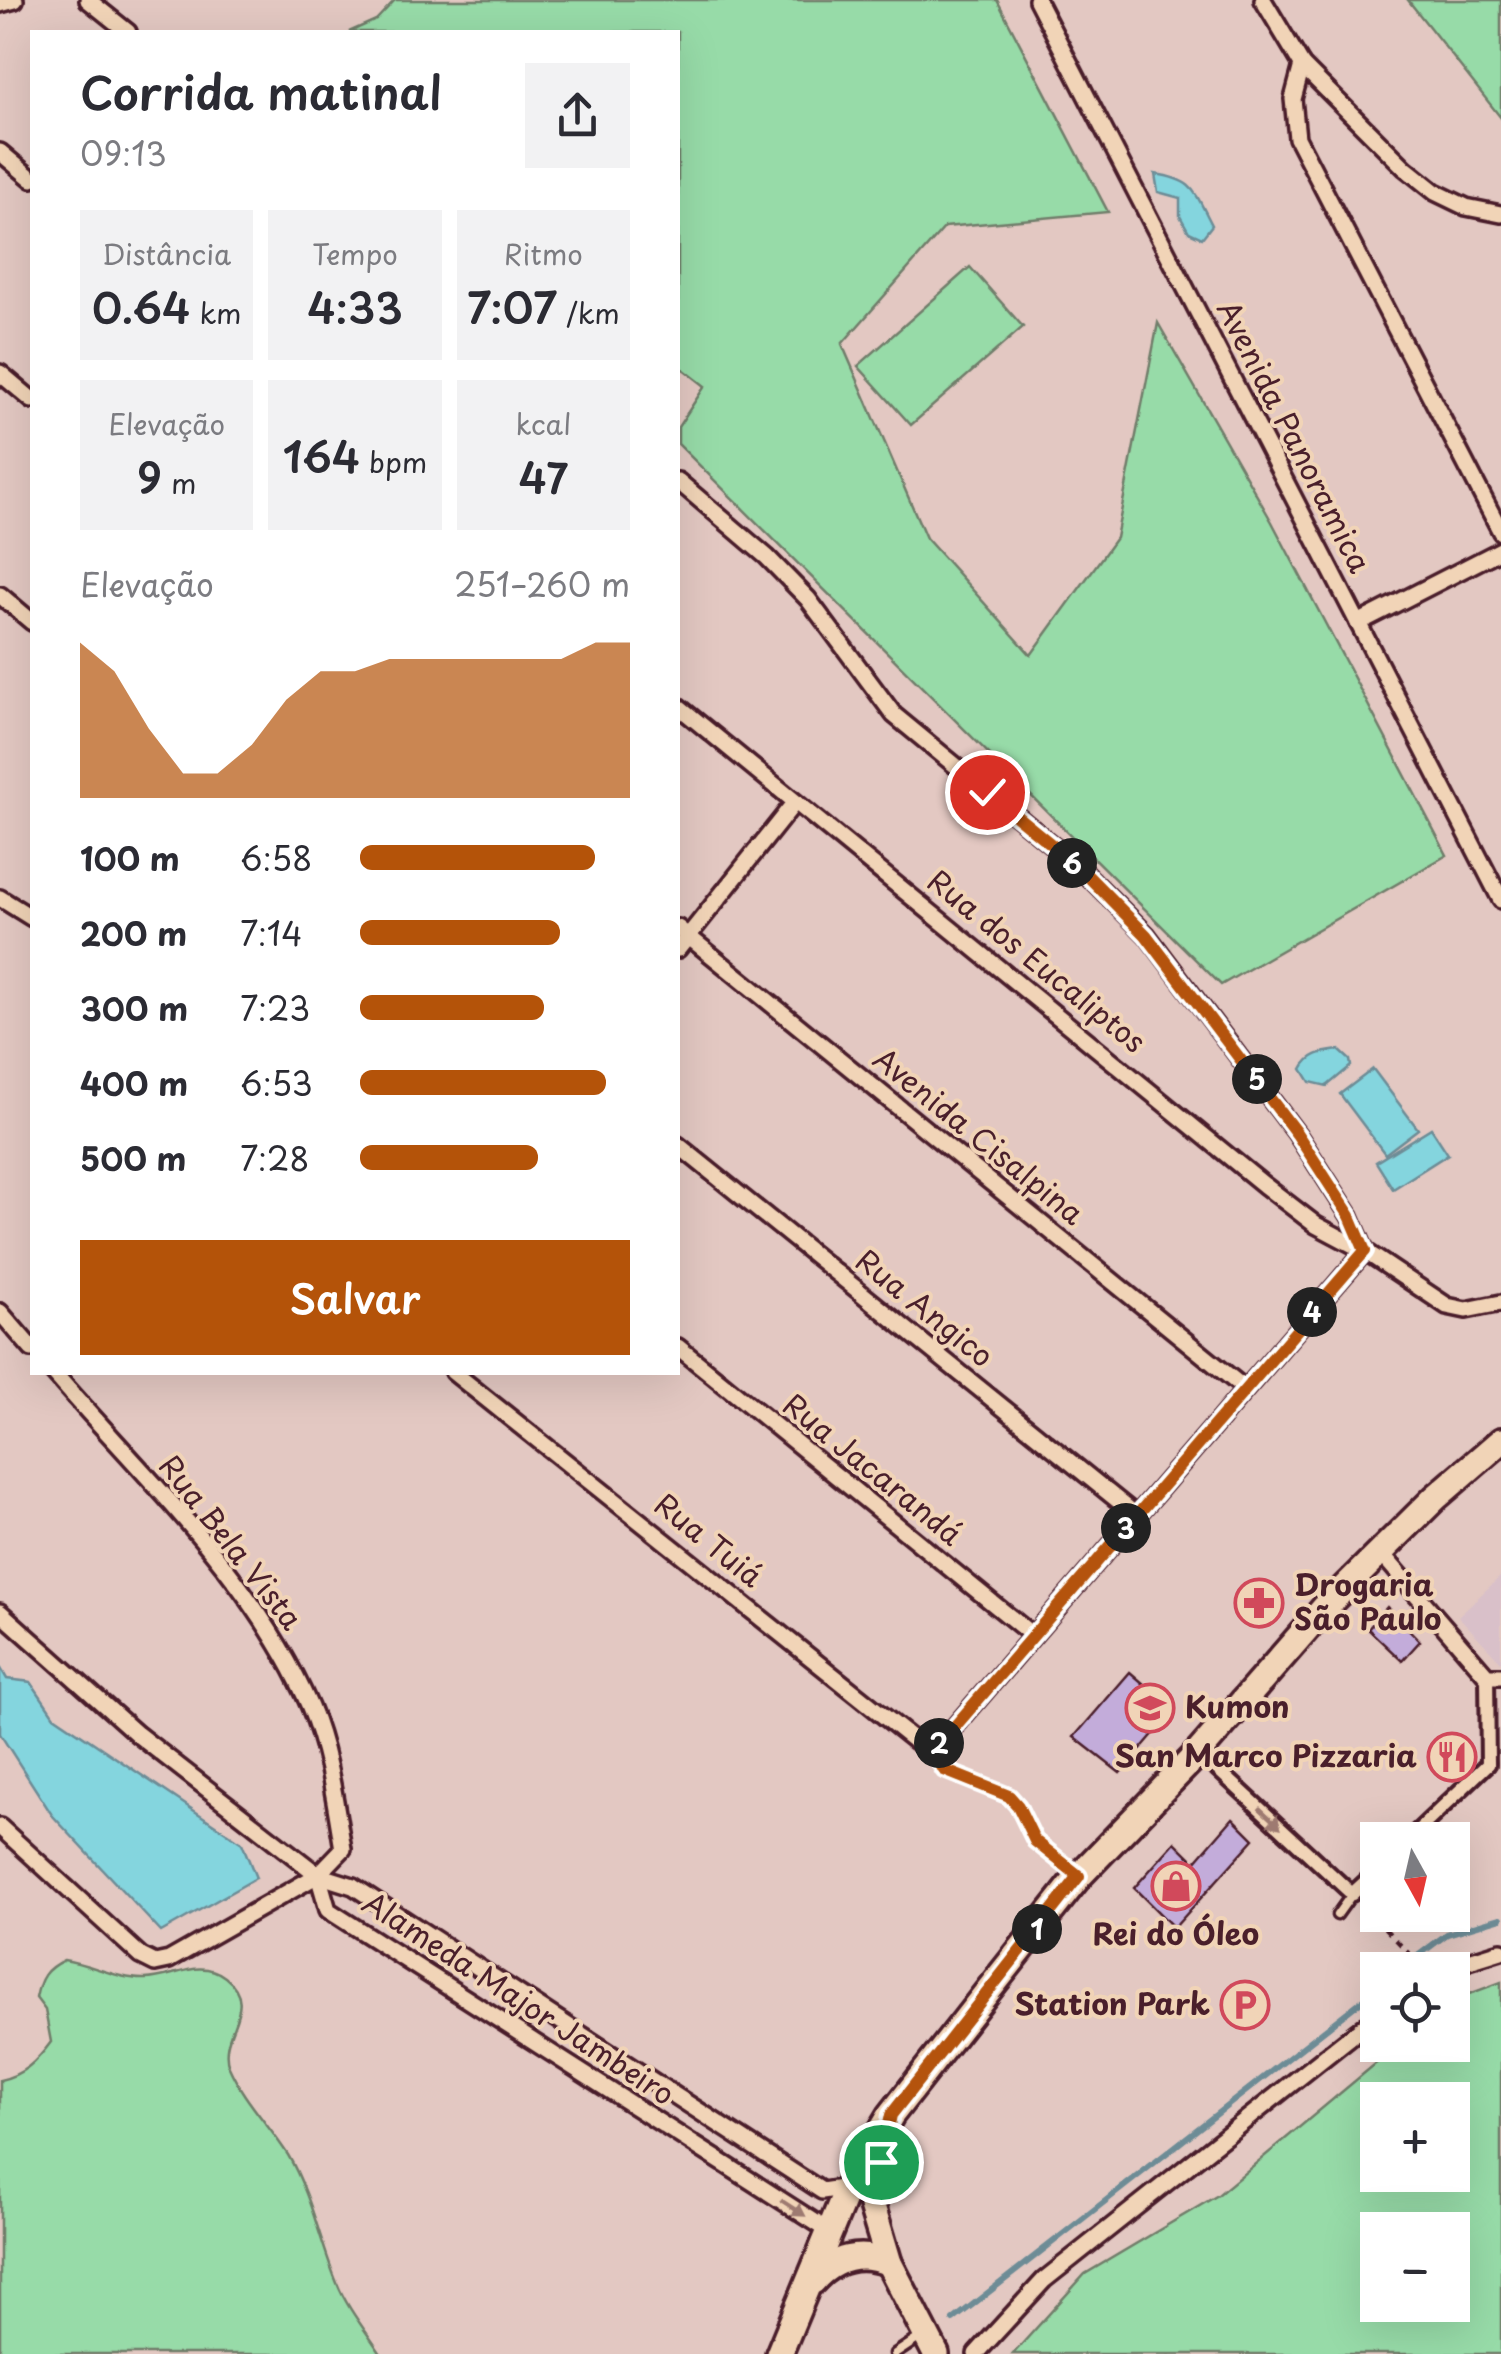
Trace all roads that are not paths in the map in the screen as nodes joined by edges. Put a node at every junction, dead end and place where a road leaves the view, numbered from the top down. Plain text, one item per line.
1 (15, 0) edge
2 (88, 0) edge
3 (1037, 0) edge
4 (1263, 0) edge
5 (0, 4) edge
6 (126, 30) edge
7 (1302, 65) junction
8 (0, 152) edge
9 (30, 177) edge
10 (1501, 214) edge
11 (0, 373) edge
12 (30, 398) edge
13 (680, 484) edge
14 (1501, 532) edge
15 (1501, 550) edge
16 (0, 596) edge
17 (30, 620) edge
18 (1358, 622) junction
19 (680, 708) edge
20 (795, 802) junction
21 (0, 898) edge
22 (1501, 900) edge
23 (30, 917) edge
24 (681, 938) edge
25 (680, 1147) edge
26 (1365, 1251) junction
27 (1501, 1303) edge
28 (0, 1312) edge
29 (30, 1347) edge
30 (680, 1349) edge
31 (56, 1375) edge
32 (457, 1375) edge
33 (1245, 1389) junction
34 (1501, 1441) edge
35 (1136, 1515) junction
36 (1381, 1552) junction
37 (0, 1612) edge
38 (1032, 1635) junction
39 (1494, 1676) edge
40 (930, 1745) junction
41 (1199, 1752) junction
42 (1494, 1764) edge
43 (1428, 1822) edge
44 (0, 1827) edge
45 (318, 1875) junction
46 (1079, 1876) junction
47 (1360, 1887) edge
48 (1352, 1894) junction
49 (1338, 1915) dead end
50 (1501, 1951) edge
51 (1470, 1961) edge
52 (1360, 2028) edge
53 (891, 2115) junction
54 (724, 2128) junction
55 (707, 2153) junction
56 (848, 2187) junction
57 (872, 2206) junction
58 (828, 2231) junction
59 (889, 2263) junction
60 (807, 2293) junction
61 (931, 2344) edge
62 (779, 2354) edge
63 (895, 2354) edge
64 (976, 2354) edge

1 - 5 street
2 - 6 street
3 - 18 street, Avenida Panoramica
4 - 7 street
7 - 10 street
7 - 14 street
8 - 9 street
11 - 12 street
13 - 26 street
15 - 18 street
16 - 17 street
18 - 22 street, Avenida Panoramica
19 - 20 street, Rua dos Eucaliptos
20 - 24 street
20 - 26 street, Rua dos Eucaliptos
21 - 23 street
24 - 33 street, Avenida Cisalpina
25 - 35 street, Rua Angico
26 - 27 street
26 - 33 street
28 - 29 street
30 - 38 street, Rua Jacarandá
31 - 45 street, Rua Bela Vista
32 - 40 street, Rua Tuiá
33 - 35 street
34 - 36 main road
35 - 38 street
36 - 39 street
36 - 41 main road
37 - 45 street
38 - 40 street
39 - 42 street
40 - 46 lane
41 - 46 main road
41 -> 48 street
42 - 43 street
44 - 45 street
45 - 54 street, Alameda Major Jambeiro
45 - 55 street, Alameda Major Jambeiro
46 - 53 main road
47 - 48 street
48 - 49 lane
50 - 51 street
52 - 64 street
53 - 56 main road
53 - 57 main road
54 - 55 street
54 - 56 street, Alameda Major Jambeiro
55 -> 58 street, Alameda Major Jambeiro
56 - 57 main road
56 - 58 main road
57 - 59 main road
58 - 60 main road
59 - 60 main road
59 - 61 main road
60 - 62 main road
61 - 63 lane

